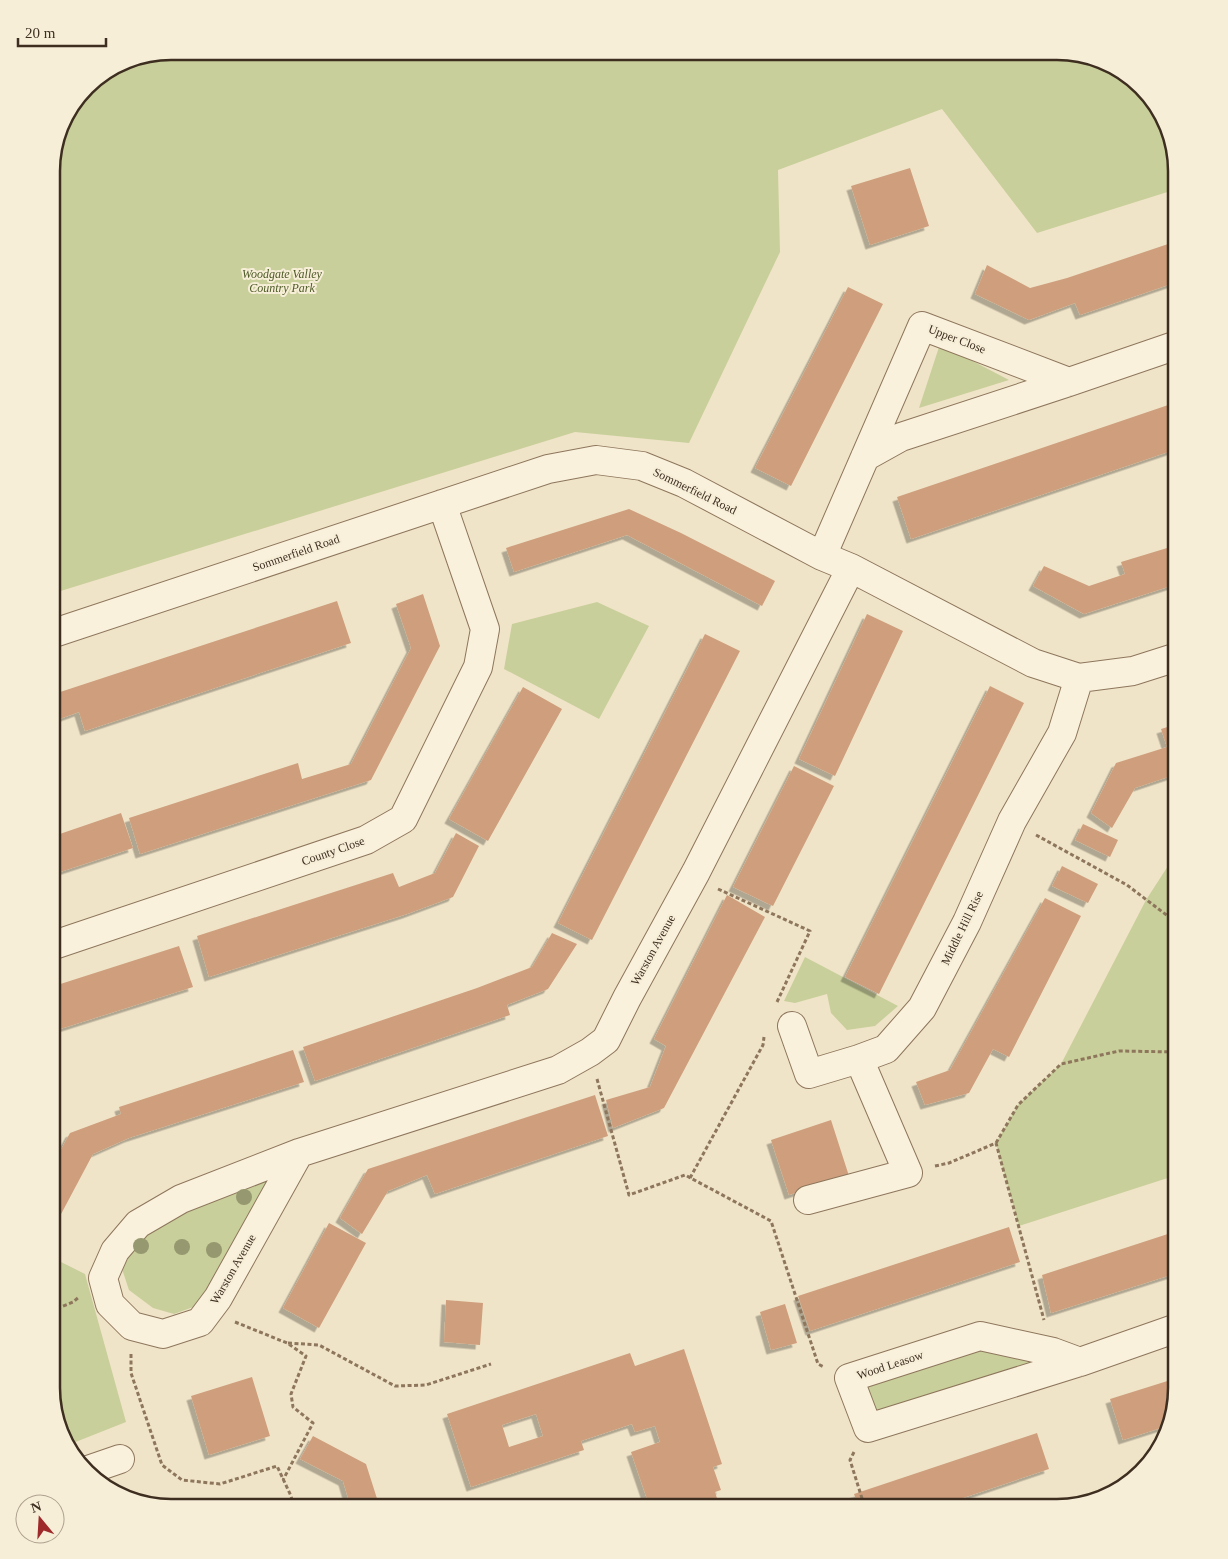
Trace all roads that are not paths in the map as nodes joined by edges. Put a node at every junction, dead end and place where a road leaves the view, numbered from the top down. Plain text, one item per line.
1 (1168, 348) edge
2 (1069, 382) junction
3 (865, 457) junction
4 (442, 504) junction
5 (822, 556) junction
6 (851, 568) junction
7 (60, 631) edge
8 (1168, 660) edge
9 (1079, 678) junction
10 (60, 943) edge
11 (780, 1023) road end
12 (859, 1059) junction
13 (299, 1153) junction
14 (808, 1200) dead end
15 (1168, 1331) edge
16 (1080, 1362) junction
17 (120, 1459) dead end
18 (94, 1468) edge

1 - 2 street
2 - 3 street
2 - 3 street, Upper Close
3 - 5 street, Upper Close
4 - 5 street, Sommerfield Road
4 - 7 street, Sommerfield Road
4 - 10 street, County Close
5 - 6 street, Sommerfield Road
6 - 9 street, Sommerfield Road
6 - 13 street, Warston Avenue
8 - 9 street, Sommerfield Road
9 - 12 street, Middle Hill Rise
11 - 12 street, Middle Hill Rise
12 - 14 street
13 - 13 street, Warston Avenue
15 - 16 street
16 - 16 street, Wood Leasow
17 - 18 street

